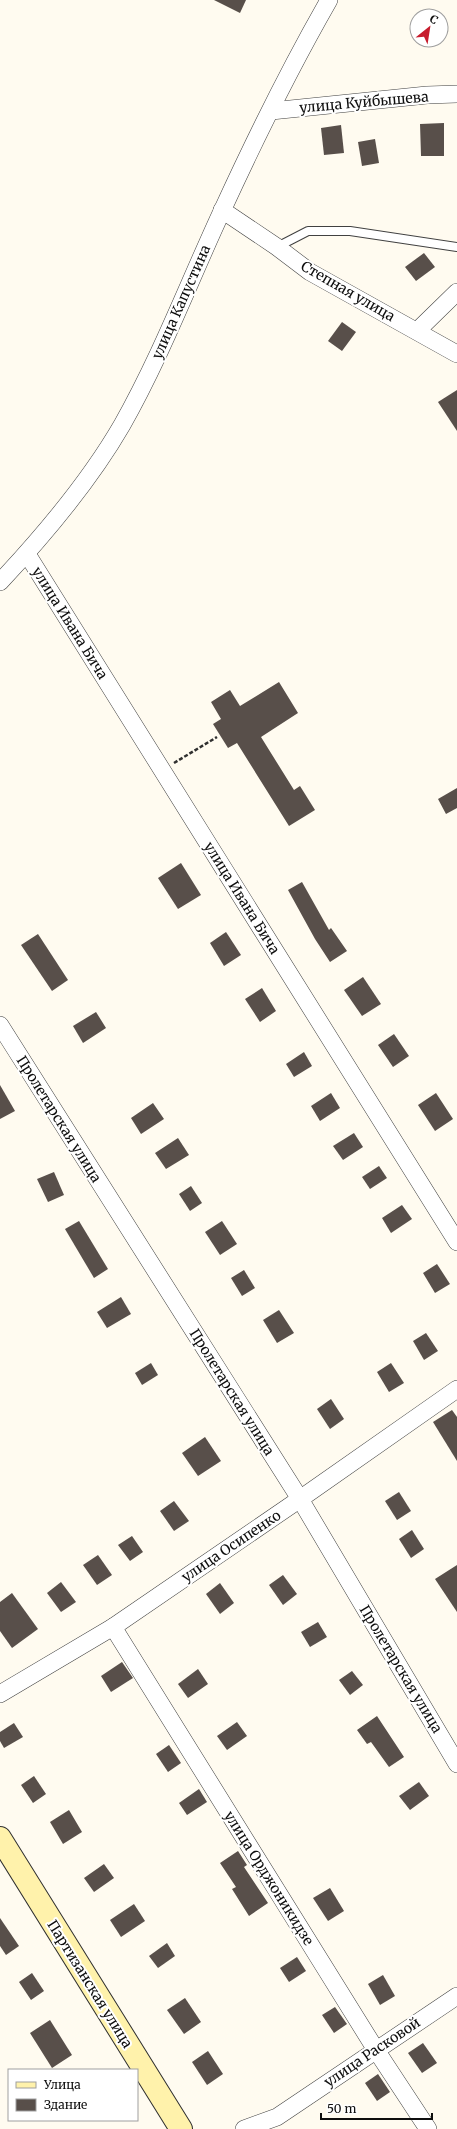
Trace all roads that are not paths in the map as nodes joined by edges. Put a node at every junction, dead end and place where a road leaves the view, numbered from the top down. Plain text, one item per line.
1 (326, 1) edge
2 (457, 94) edge
3 (271, 111) junction
4 (222, 210) junction
5 (277, 247) junction
6 (457, 247) edge
7 (457, 292) edge
8 (417, 331) junction
9 (457, 354) edge
10 (27, 554) junction
11 (0, 582) edge
12 (0, 1025) edge
13 (457, 1242) edge
14 (457, 1389) edge
15 (300, 1499) junction
16 (113, 1627) junction
17 (0, 1694) edge
18 (457, 1764) edge
19 (0, 1838) edge
20 (457, 1996) edge
21 (376, 2050) junction
22 (181, 2129) edge
23 (244, 2129) edge
24 (428, 2129) edge

1 - 3 street, улица Капустина
2 - 3 street, улица Куйбышева
3 - 4 street, улица Капустина
4 - 5 street, Степная улица
4 - 10 street, улица Капустина
5 - 6 lane
5 - 8 street, Степная улица
7 - 8 street
8 - 9 street, Степная улица
10 - 11 street, улица Капустина
10 - 13 street, улица Ивана Бича
12 - 15 street, Пролетарская улица
14 - 15 street, улица Осипенко
15 - 16 street, улица Осипенко
15 - 18 street, Пролетарская улица
16 - 17 street, улица Осипенко
16 - 21 street, улица Орджоникидзе
19 - 22 main road, Партизанская улица
20 - 21 street, улица Расковой
21 - 23 street, улица Расковой
21 - 24 street, улица Орджоникидзе

